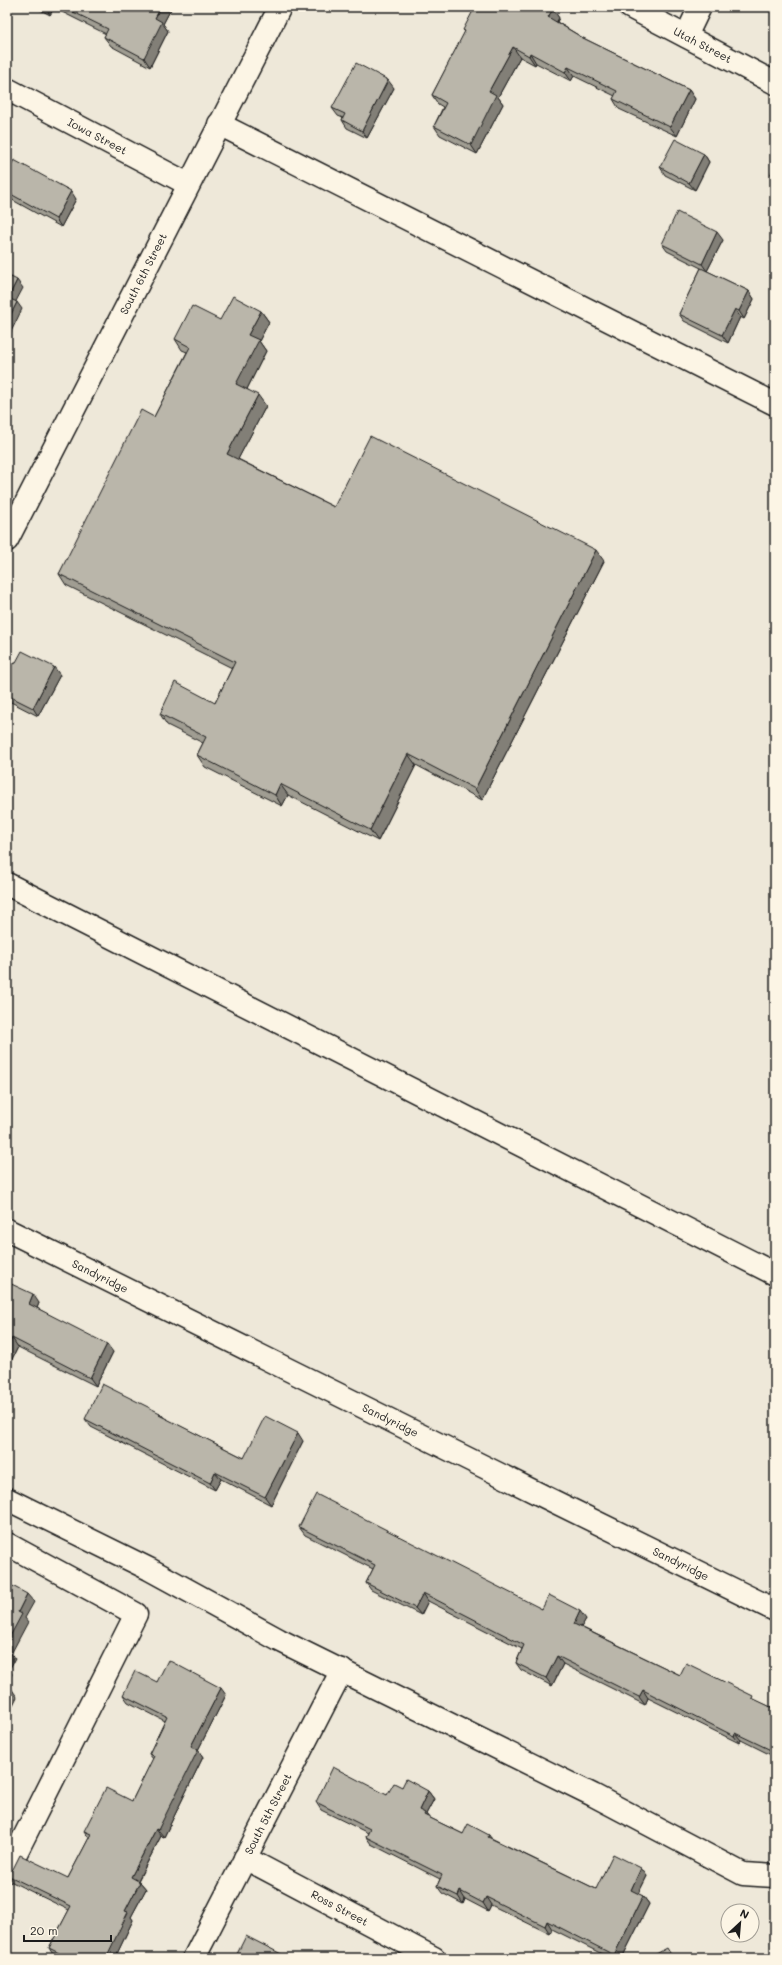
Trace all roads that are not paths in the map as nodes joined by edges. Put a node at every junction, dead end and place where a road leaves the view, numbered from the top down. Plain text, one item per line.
1 (280, 7) edge
2 (630, 7) edge
3 (700, 7) edge
4 (686, 36) junction
5 (775, 83) edge
6 (7, 89) edge
7 (219, 124) junction
8 (188, 184) junction
9 (775, 404) edge
10 (7, 540) edge
11 (7, 884) edge
12 (7, 1230) edge
13 (775, 1274) edge
14 (7, 1499) edge
15 (7, 1544) edge
16 (775, 1610) edge
17 (342, 1670) junction
18 (245, 1858) junction
19 (7, 1871) edge
20 (775, 1876) edge
21 (194, 1958) edge
22 (434, 1958) edge

1 - 7 street, South 6th Street
2 - 4 street, Utah Street
3 - 4 street
4 - 5 street, Utah Street
6 - 8 street, Iowa Street
7 - 8 street, South 6th Street
7 - 9 street
8 - 10 street, South 6th Street
11 - 13 street
12 - 16 street, Sandyridge
14 - 17 street
15 - 19 street
17 - 18 street, South 5th Street
17 - 20 street
18 - 21 street, South 5th Street
18 - 22 street, Ross Street

